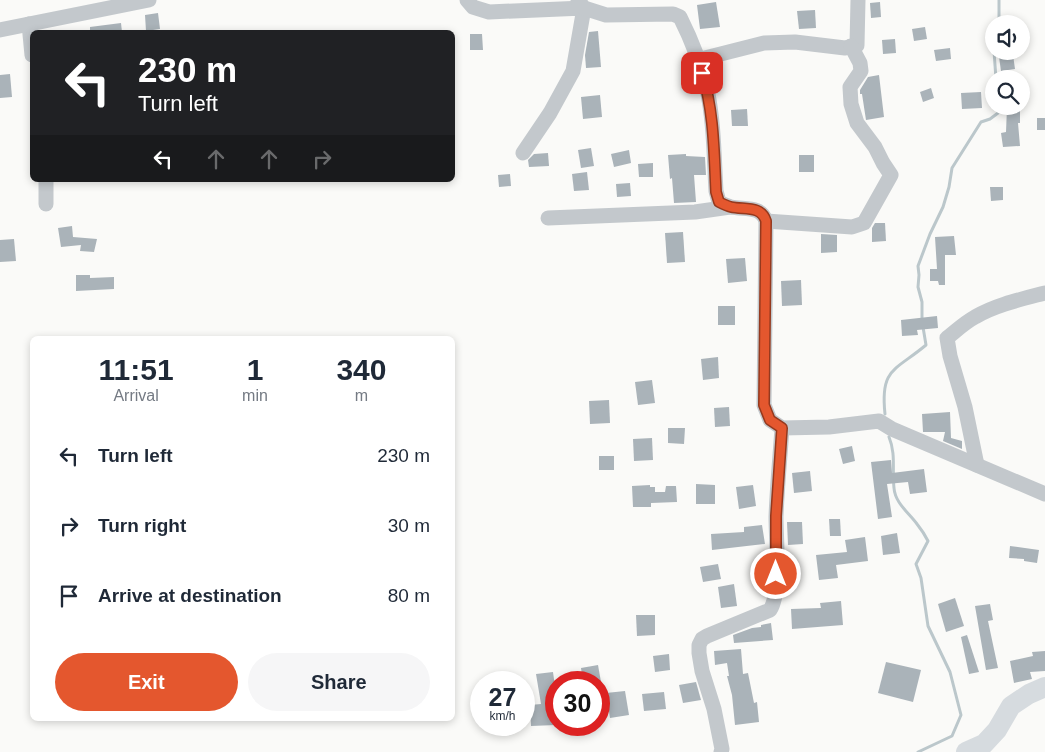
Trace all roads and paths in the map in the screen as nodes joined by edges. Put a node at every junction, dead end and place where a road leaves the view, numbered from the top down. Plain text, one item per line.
1 (149, 0) edge
2 (467, 0) edge
3 (858, 0) edge
4 (581, 4) edge
5 (28, 24) junction
6 (0, 30) edge
7 (30, 40) edge
8 (850, 46) junction
9 (697, 60) junction
10 (523, 153) dead end
11 (46, 182) edge
12 (46, 204) dead end
13 (730, 207) junction
14 (548, 218) dead end
15 (766, 221) junction
16 (1045, 293) edge
17 (782, 428) junction
18 (977, 465) junction
19 (1045, 494) edge
20 (1045, 687) edge
21 (721, 752) edge
22 (966, 752) edge

1 - 5 street
2 - 4 street
3 - 8 street
4 - 9 street
4 - 10 street
5 - 6 street
5 - 7 street
8 - 9 street
8 - 15 street
9 - 13 street
11 - 12 street
13 - 14 street
13 - 15 street
15 - 17 street
16 - 18 street
17 - 18 street
17 - 21 street
18 - 19 street
20 - 22 main road

